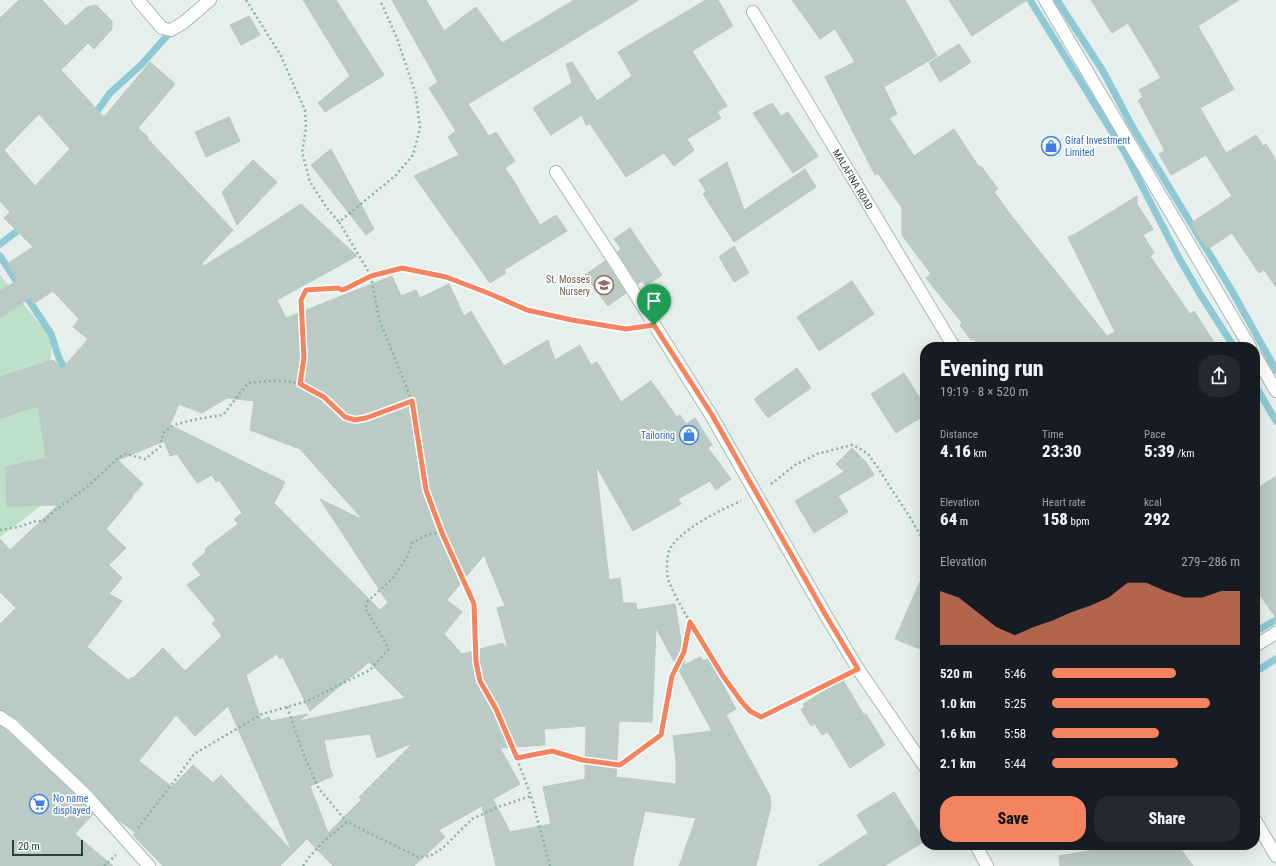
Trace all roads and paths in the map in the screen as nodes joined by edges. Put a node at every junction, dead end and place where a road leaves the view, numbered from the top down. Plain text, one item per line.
1 (138, 0) edge
2 (210, 0) edge
3 (246, 0) edge
4 (380, 0) edge
5 (1045, 0) edge
6 (753, 12) dead end
7 (556, 172) dead end
8 (339, 222) junction
9 (371, 276) junction
10 (654, 325) junction
11 (951, 342) edge
12 (1247, 342) edge
13 (1260, 364) edge
14 (300, 384) junction
15 (1276, 391) edge
16 (412, 401) junction
17 (757, 494) junction
18 (0, 530) edge
19 (442, 533) junction
20 (920, 534) edge
21 (690, 622) junction
22 (1276, 633) edge
23 (1260, 643) edge
24 (858, 669) junction
25 (287, 707) junction
26 (0, 716) edge
27 (517, 758) junction
28 (920, 760) edge
29 (531, 796) junction
30 (347, 822) junction
31 (1260, 829) edge
32 (127, 842) junction
33 (979, 850) edge
34 (1276, 856) edge
35 (149, 866) edge
36 (303, 866) edge
37 (550, 866) edge
38 (987, 866) edge

1 - 2 street
3 - 8 path
4 - 8 path
5 - 12 street
6 - 11 street, MALAFINA ROAD
7 - 10 street
8 - 9 path
9 - 10 path
9 - 14 path
9 - 16 path
10 - 17 street
13 - 15 street
14 - 16 path
14 - 18 path
16 - 19 path
17 - 20 path
17 - 21 path
17 - 24 street
19 - 25 path
19 - 27 path
21 - 24 path
21 - 27 path
22 - 23 street
24 - 28 street
25 - 30 path
25 - 32 path
26 - 32 street
27 - 29 path
29 - 30 path
29 - 37 path
30 - 36 path
31 - 34 street
32 - 35 street
33 - 38 street

